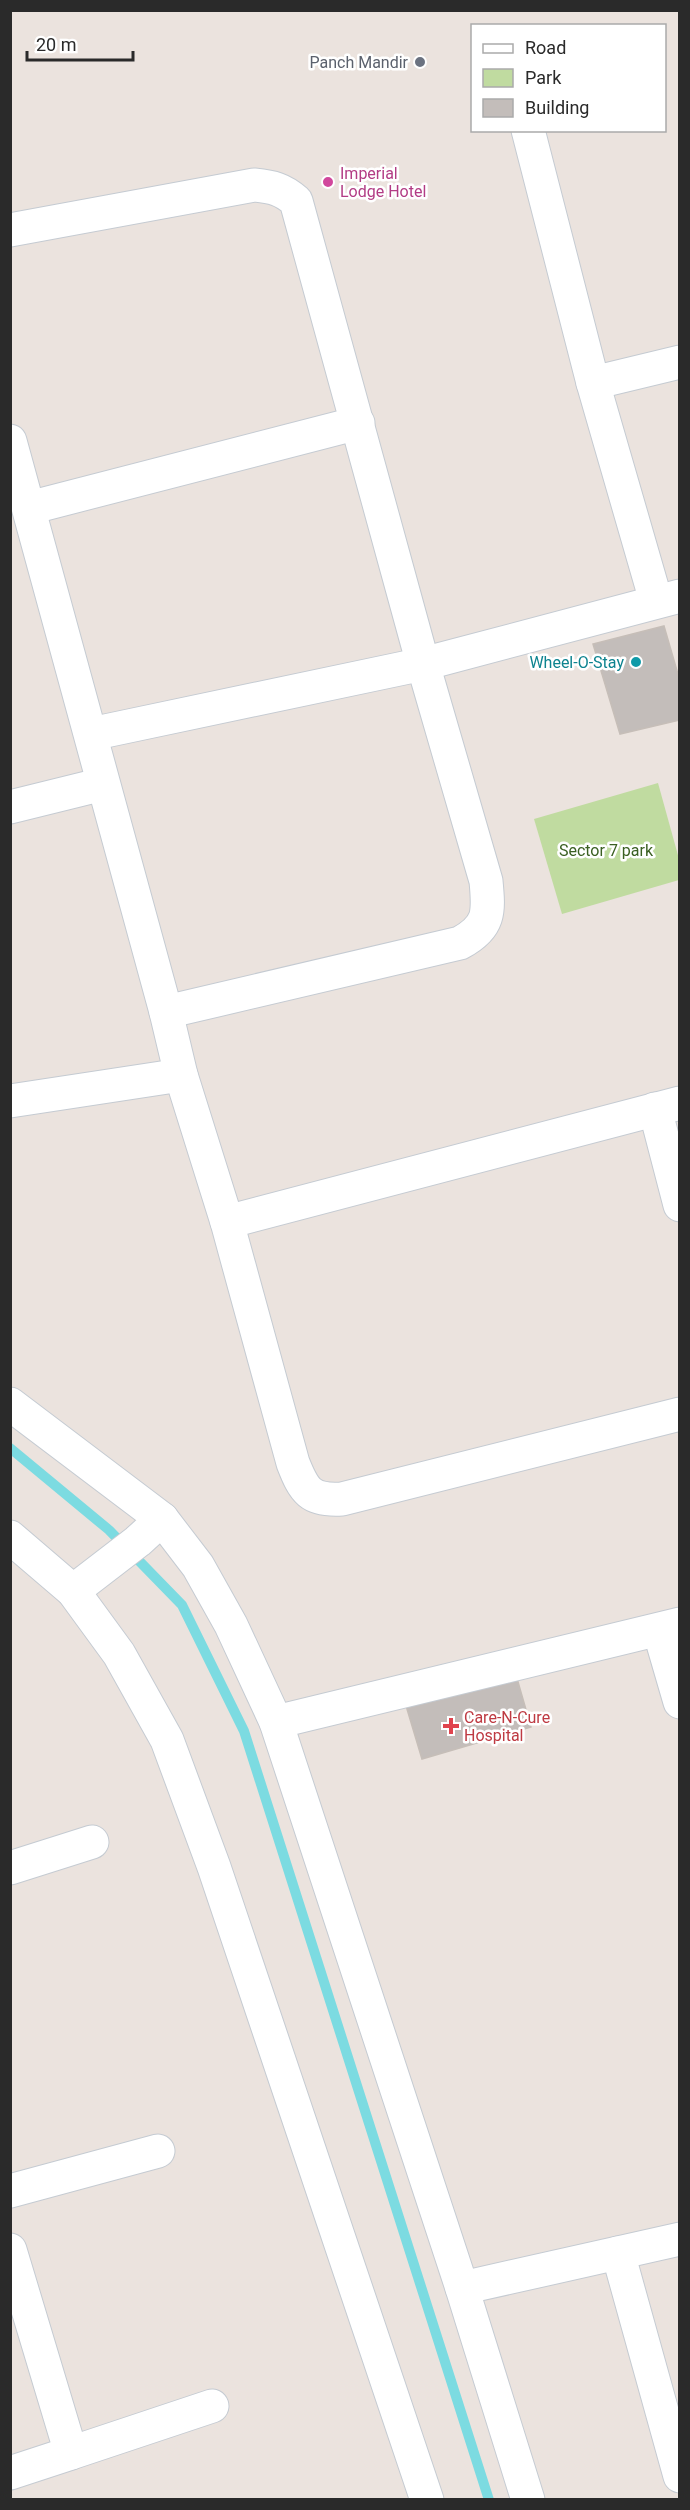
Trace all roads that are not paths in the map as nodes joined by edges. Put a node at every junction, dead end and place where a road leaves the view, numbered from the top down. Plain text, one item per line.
1 (529, 132) edge
2 (10, 230) edge
3 (680, 362) edge
4 (593, 383) junction
5 (358, 423) junction
6 (10, 441) edge
7 (29, 508) junction
8 (668, 598) edge
9 (423, 664) junction
10 (91, 734) junction
11 (104, 784) junction
12 (10, 807) edge
13 (166, 1012) junction
14 (181, 1076) junction
15 (10, 1101) edge
16 (667, 1106) edge
17 (680, 1205) edge
18 (227, 1222) junction
19 (10, 1404) edge
20 (680, 1414) edge
21 (162, 1520) junction
22 (10, 1538) edge
23 (82, 1585) junction
24 (669, 1627) edge
25 (680, 1702) edge
26 (276, 1722) junction
27 (92, 1842) dead end
28 (10, 1868) edge
29 (158, 2151) dead end
30 (10, 2191) edge
31 (680, 2239) edge
32 (10, 2250) edge
33 (618, 2253) junction
34 (462, 2288) junction
35 (212, 2406) dead end
36 (71, 2453) junction
37 (10, 2473) edge
38 (680, 2476) edge
39 (427, 2499) edge
40 (528, 2499) edge

1 - 4 street
2 - 5 street
3 - 4 street
4 - 8 street
5 - 7 street
5 - 9 street
6 - 7 street
7 - 10 street
8 - 9 street
9 - 10 street
9 - 13 street
10 - 11 street
11 - 12 street
11 - 13 street
13 - 14 street
14 - 15 street
14 - 18 street
16 - 17 street
16 - 18 street
18 - 20 street
19 - 21 street
21 - 23 street
21 - 26 street
22 - 23 street
23 - 39 street
24 - 25 street
24 - 26 street
26 - 34 street
27 - 28 street
29 - 30 street
31 - 33 street
32 - 36 street
33 - 34 street
33 - 38 street
34 - 40 street
35 - 36 street
36 - 37 street

